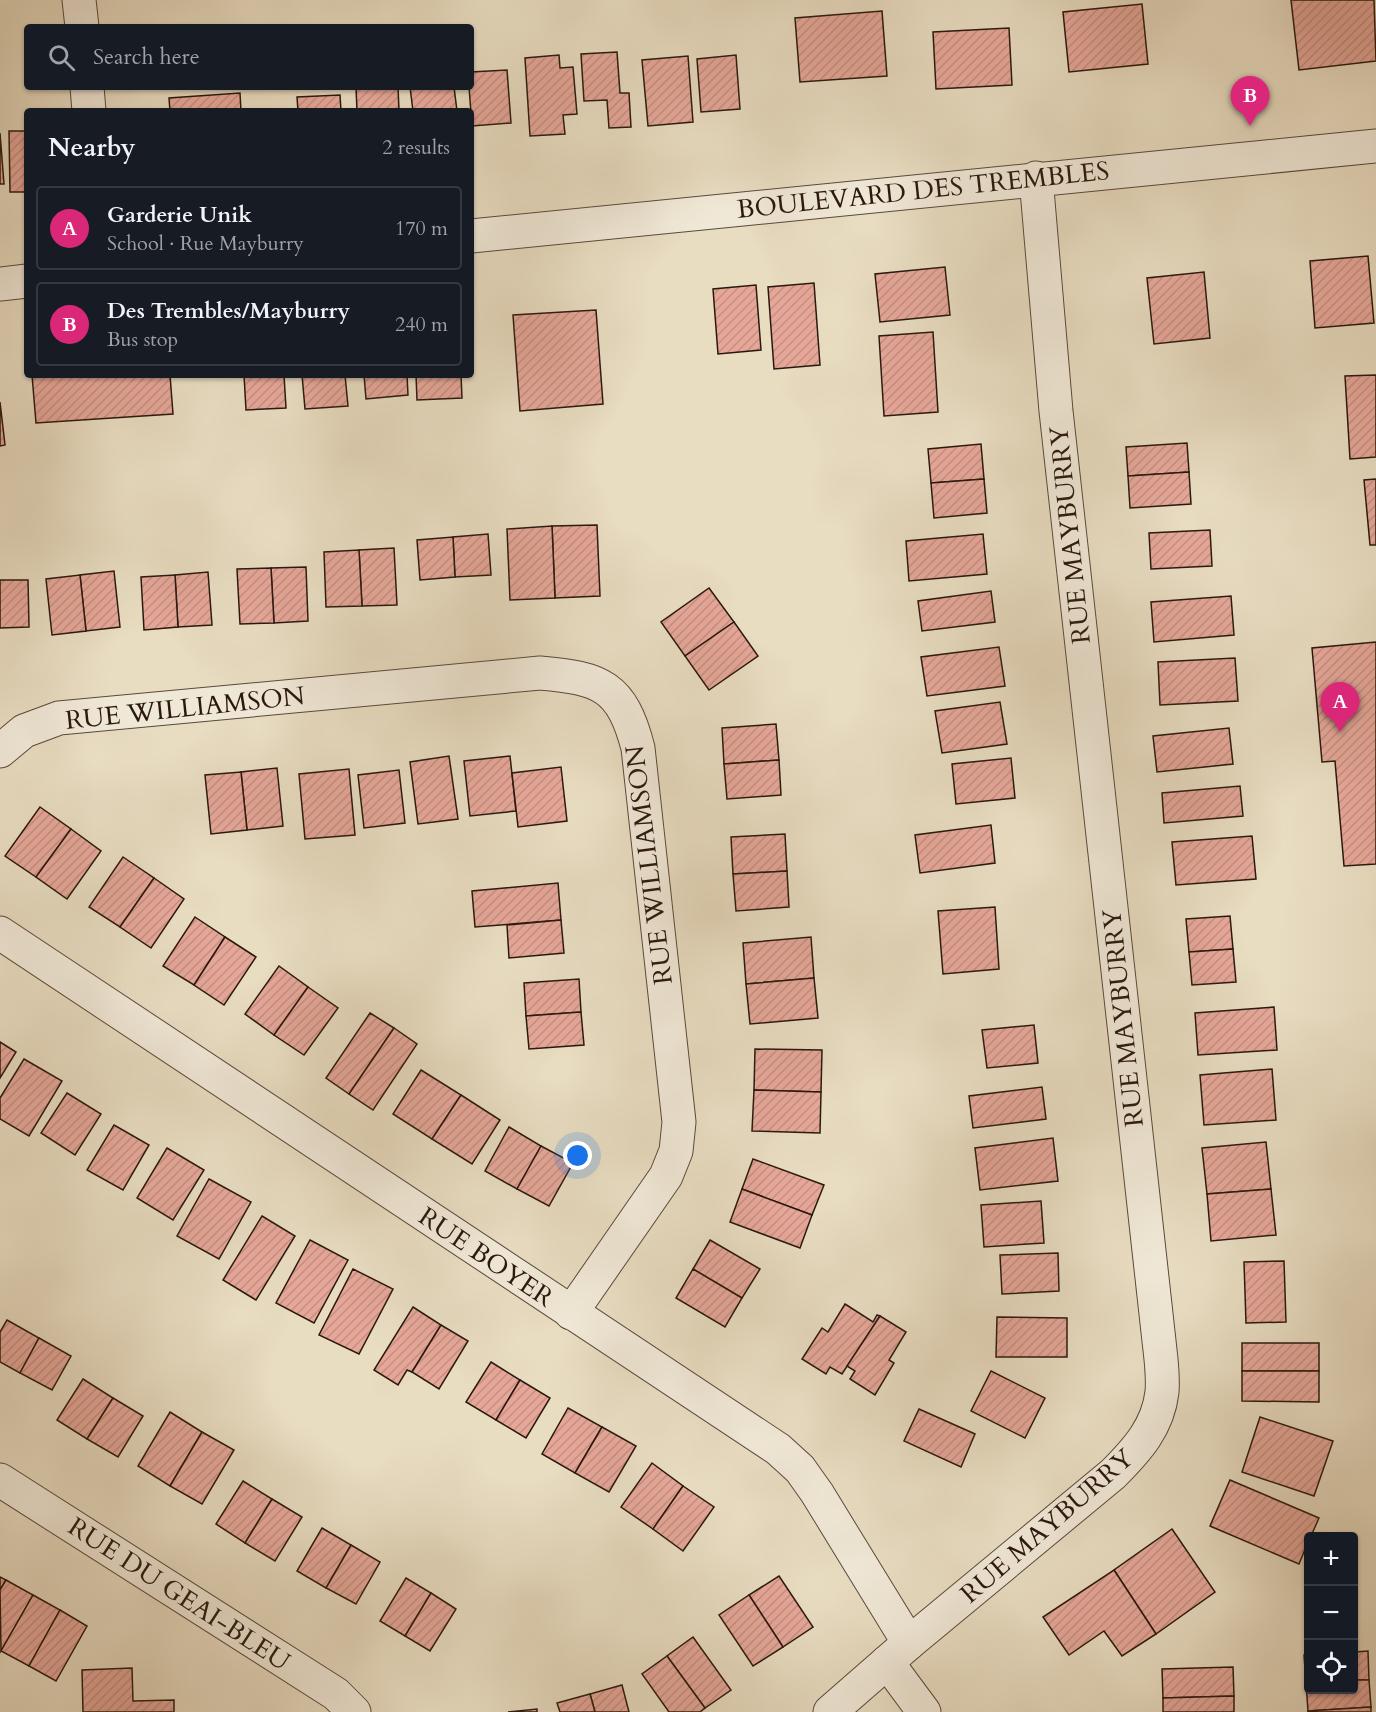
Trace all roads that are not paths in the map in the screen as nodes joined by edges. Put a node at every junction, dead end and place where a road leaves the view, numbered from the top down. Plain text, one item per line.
1 (79, 0) edge
2 (82, 24) edge
3 (87, 90) edge
4 (89, 108) edge
5 (1376, 146) edge
6 (1036, 178) junction
7 (474, 236) edge
8 (24, 281) edge
9 (0, 284) edge
10 (0, 751) edge
11 (0, 933) edge
12 (571, 1313) junction
13 (0, 1480) edge
14 (898, 1653) junction
15 (354, 1712) edge
16 (830, 1712) edge
17 (924, 1712) edge

1 - 2 street
3 - 4 street
5 - 6 street, BOULEVARD DES TREMBLES
6 - 7 street, BOULEVARD DES TREMBLES
6 - 14 street, RUE MAYBURRY
8 - 9 street
10 - 12 street, RUE WILLIAMSON
11 - 12 street, RUE BOYER
12 - 14 street, RUE BOYER
13 - 15 street, RUE DU GEAI-BLEU
14 - 16 street, RUE MAYBURRY
14 - 17 street, RUE BOYER

